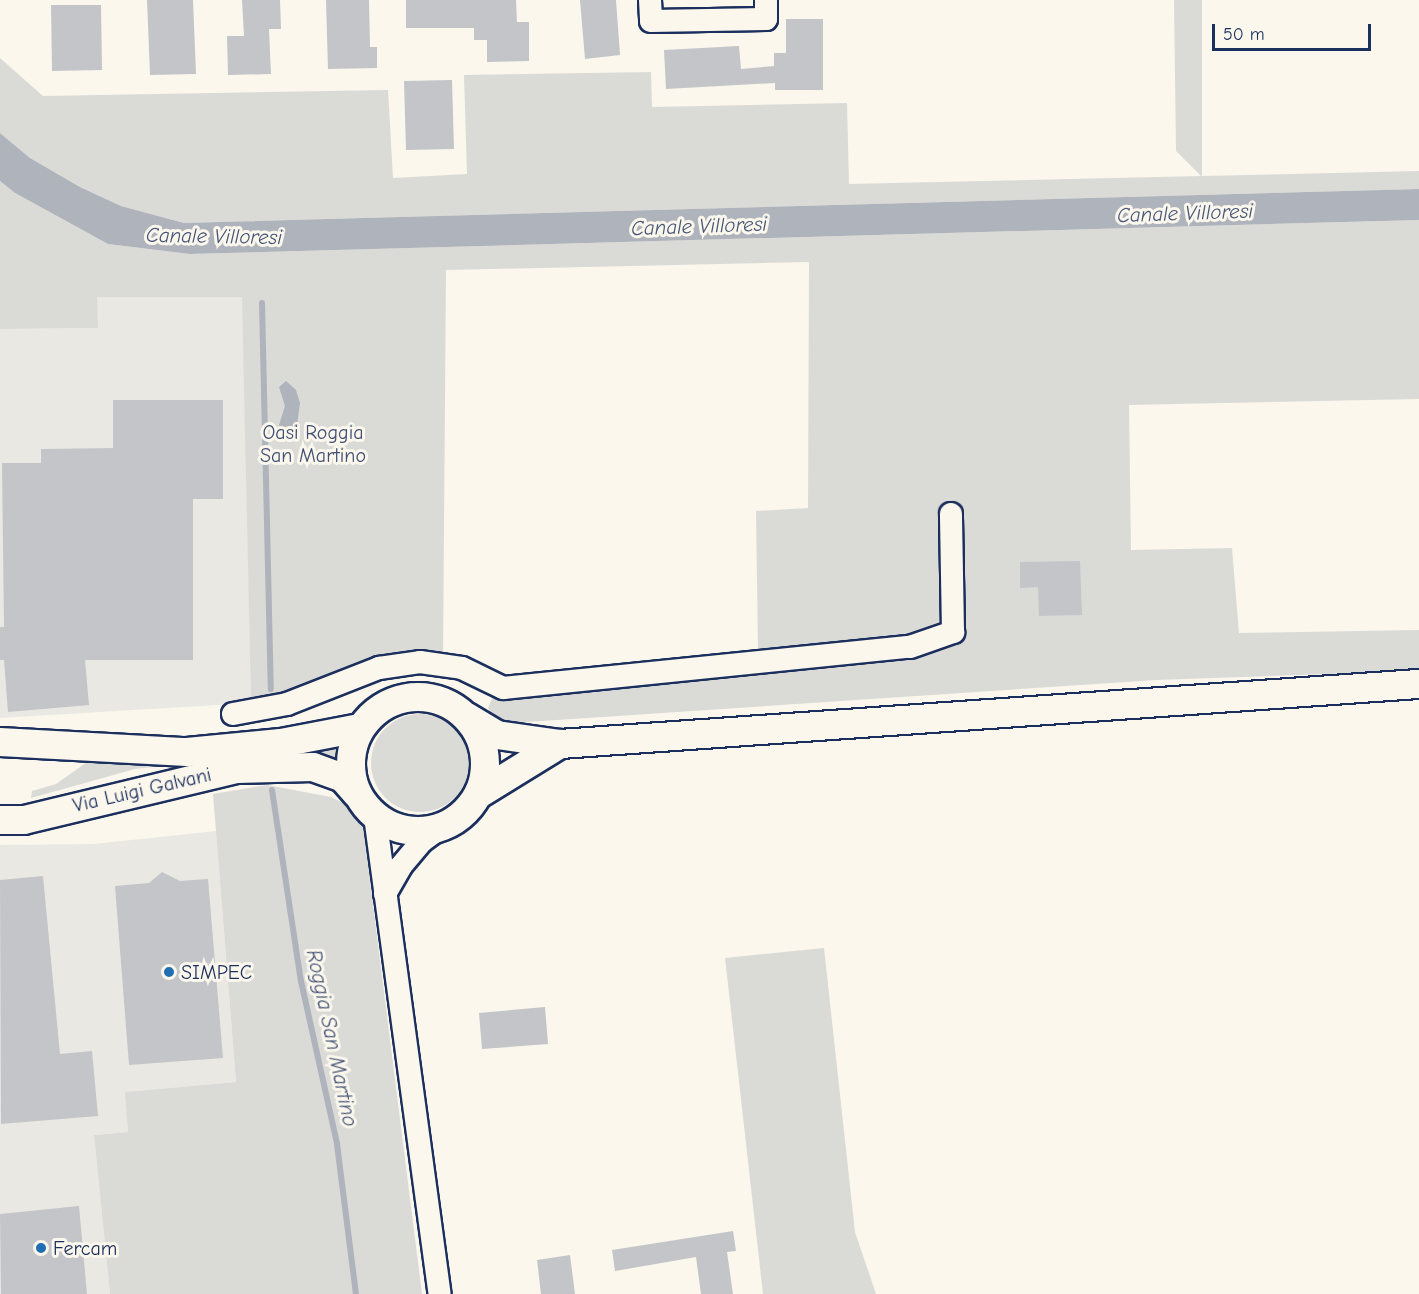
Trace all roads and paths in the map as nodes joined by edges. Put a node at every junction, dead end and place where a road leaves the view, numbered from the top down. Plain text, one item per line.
1 (766, 0) edge
2 (650, 10) edge
3 (951, 514) dead end
4 (1419, 684) edge
5 (233, 714) dead end
6 (467, 717) junction
7 (360, 728) junction
8 (0, 742) edge
9 (560, 744) junction
10 (283, 754) junction
11 (357, 794) junction
12 (479, 794) junction
13 (375, 816) junction
14 (0, 820) edge
15 (440, 828) junction
16 (386, 894) junction
17 (440, 1294) edge

1 - 2 street
3 - 5 street
4 - 9 main road
6 - 7 main road
6 - 9 main road
6 - 12 main road
7 - 10 main road
7 - 11 main road
8 - 10 main road, Via Luigi Galvani
9 - 12 main road
10 - 11 main road
10 - 14 main road, Via Luigi Galvani
11 - 13 main road
12 - 15 main road
13 - 15 main road
13 - 16 street
15 - 16 street
16 - 17 street

